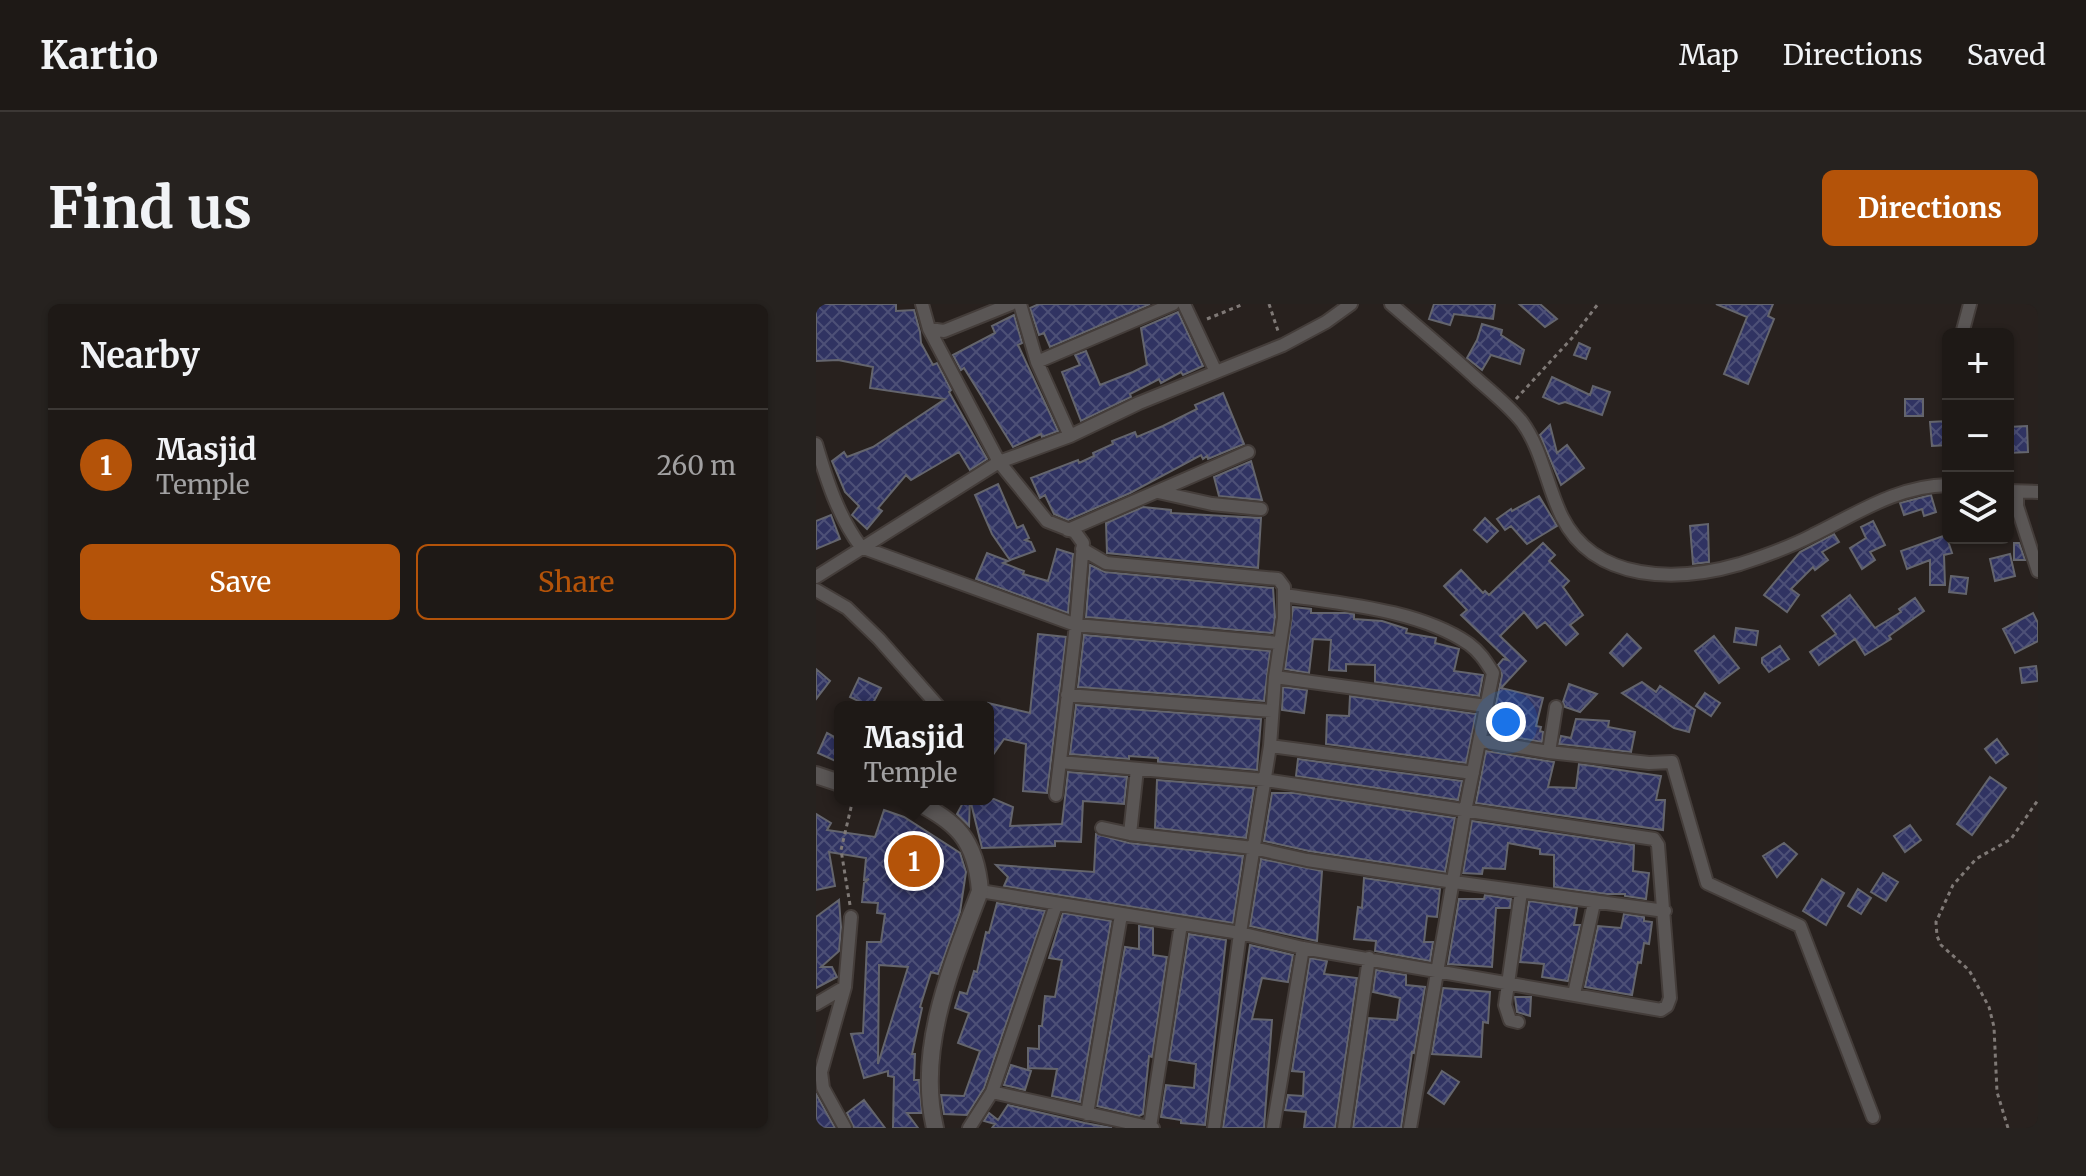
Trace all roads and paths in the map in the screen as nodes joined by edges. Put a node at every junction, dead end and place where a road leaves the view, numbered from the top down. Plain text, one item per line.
1 (922, 304) edge
2 (1011, 304) edge
3 (1020, 304) edge
4 (1173, 304) edge
5 (1184, 304) edge
6 (1244, 304) edge
7 (1269, 304) edge
8 (1351, 304) edge
9 (1391, 304) edge
10 (1598, 304) edge
11 (1970, 304) edge
12 (1193, 324) junction
13 (1964, 328) edge
14 (929, 329) junction
15 (1283, 345) junction
16 (1037, 362) junction
17 (1216, 372) junction
18 (1508, 407) junction
19 (1070, 436) junction
20 (816, 444) edge
21 (1248, 452) dead end
22 (999, 462) junction
23 (1942, 485) edge
24 (1158, 492) junction
25 (2014, 492) edge
26 (2038, 492) edge
27 (2014, 498) edge
28 (1261, 509) dead end
29 (1068, 530) junction
30 (861, 547) junction
31 (1082, 549) junction
32 (2038, 571) edge
33 (816, 577) edge
34 (816, 590) edge
35 (1284, 595) junction
36 (1076, 625) junction
37 (1279, 643) junction
38 (1275, 677) junction
39 (1067, 695) junction
40 (933, 701) edge
41 (1486, 706) junction
42 (1556, 707) dead end
43 (1272, 711) junction
44 (1481, 741) junction
45 (1270, 746) junction
46 (1549, 752) junction
47 (1060, 762) junction
48 (1137, 769) junction
49 (1473, 773) junction
50 (1265, 780) junction
51 (1056, 795) dead end
52 (2038, 800) edge
53 (852, 805) edge
54 (924, 805) edge
55 (1465, 811) junction
56 (1102, 828) dead end
57 (1130, 834) junction
58 (1253, 848) junction
59 (1454, 882) junction
60 (980, 891) junction
61 (1521, 892) junction
62 (1594, 903) junction
63 (1056, 905) junction
64 (1665, 911) junction
65 (1121, 915) junction
66 (851, 917) joint
67 (1181, 924) junction
68 (1240, 933) junction
69 (1303, 948) junction
70 (1369, 958) junction
71 (1437, 970) junction
72 (1507, 982) junction
73 (845, 987) junction
74 (1574, 994) junction
75 (816, 1004) edge
76 (1518, 1022) dead end
77 (818, 1073) edge
78 (992, 1092) junction
79 (1087, 1114) junction
80 (1873, 1117) dead end
81 (845, 1128) edge
82 (935, 1128) edge
83 (969, 1128) edge
84 (1151, 1128) edge
85 (1214, 1128) edge
86 (1273, 1128) edge
87 (1344, 1128) edge
88 (1410, 1128) edge
89 (2008, 1128) edge

1 - 14 street
2 - 14 street
3 - 16 street
4 - 16 street
5 - 12 street
6 - 12 path
7 - 15 path
8 - 15 street
9 - 18 street
10 - 18 path
11 - 13 street
12 - 17 street
14 - 22 street
15 - 17 street
16 - 19 street
17 - 19 street
18 - 23 street
19 - 22 street
20 - 30 street
21 - 24 street
22 - 29 street
22 - 30 street
24 - 28 street
24 - 29 street
25 - 26 street
27 - 32 street
29 - 31 street
30 - 33 street
30 - 36 street
31 - 35 street
31 - 36 street
34 - 40 street
35 - 37 street
35 - 41 street
36 - 37 street
36 - 39 street
37 - 38 street
38 - 41 street
38 - 43 street
39 - 43 street
39 - 47 street
41 - 44 street
42 - 46 street
43 - 45 street
44 - 46 street
44 - 49 street
45 - 49 street
45 - 50 street
46 - 80 street
47 - 48 street
47 - 51 street
48 - 50 street
48 - 57 street
49 - 55 street
50 - 55 street
50 - 58 street
52 - 89 path
53 - 66 path
54 - 60 street
55 - 59 street
55 - 64 street
56 - 57 street
57 - 58 street
58 - 59 street
58 - 68 street
59 - 61 street
59 - 71 street
60 - 63 street
60 - 82 street
61 - 62 street
61 - 72 street
62 - 64 street
62 - 74 street
63 - 65 street
63 - 78 street
64 - 74 street
65 - 67 street
65 - 79 street
66 - 73 street
67 - 68 street
67 - 84 street
68 - 69 street
68 - 85 street
69 - 70 street
69 - 86 street
70 - 71 street
70 - 87 street
71 - 72 street
71 - 88 street
72 - 74 street
72 - 76 street
73 - 75 street
73 - 77 street
77 - 81 street
78 - 79 street
78 - 83 street
79 - 84 street

